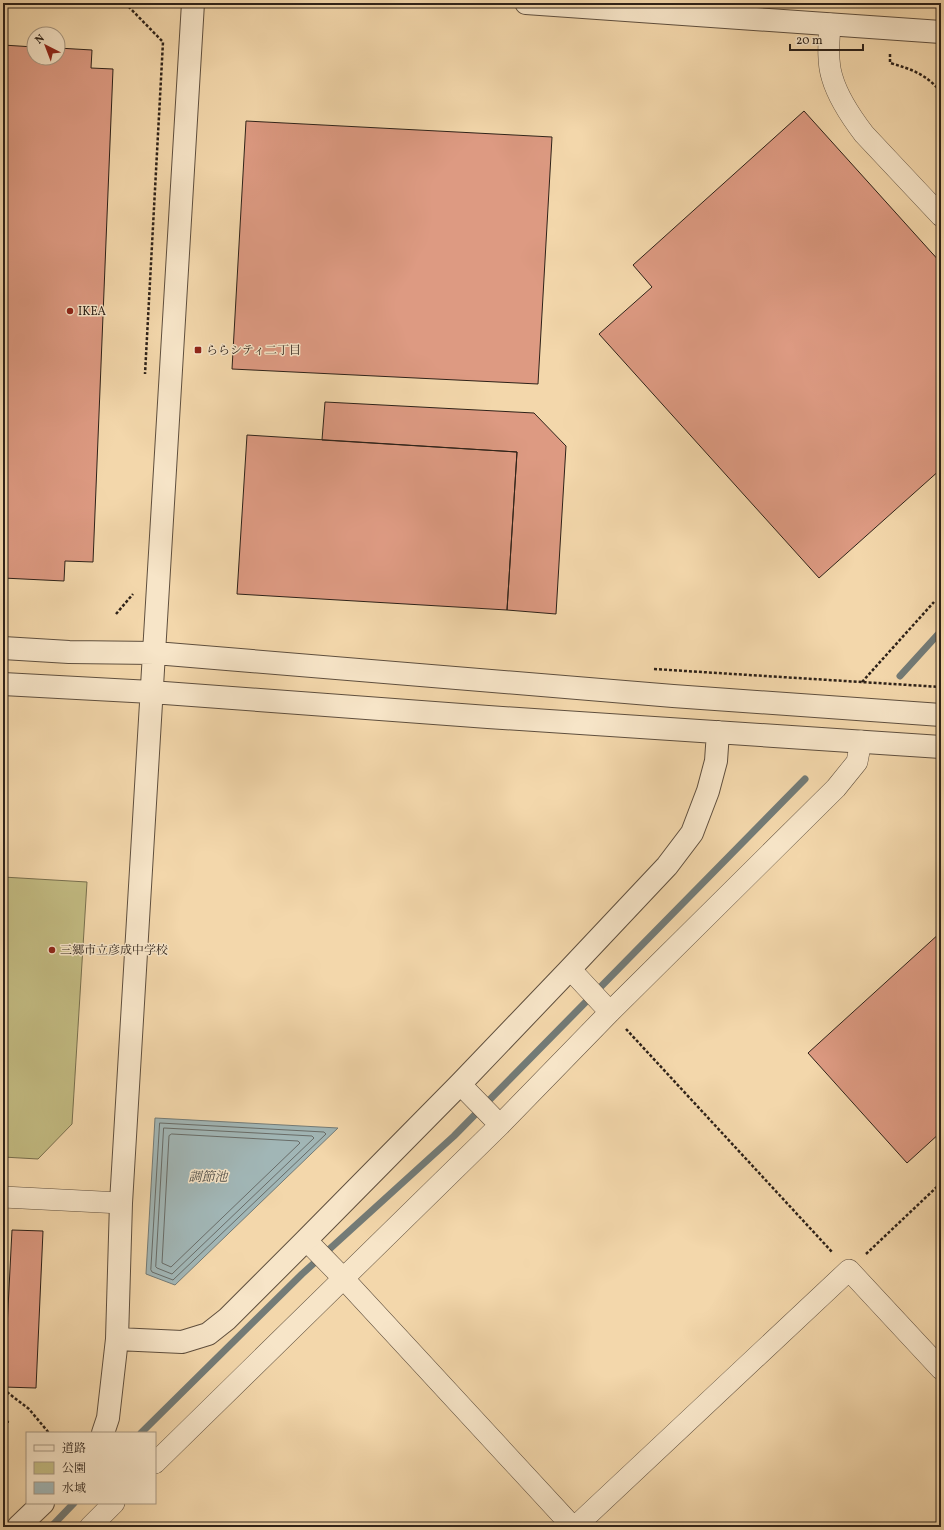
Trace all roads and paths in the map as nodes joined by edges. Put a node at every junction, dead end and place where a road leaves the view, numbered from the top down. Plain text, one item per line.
1 (125, 3) edge
2 (193, 3) edge
3 (526, 3) edge
4 (830, 24) junction
5 (941, 32) edge
6 (890, 54) dead end
7 (941, 92) edge
8 (941, 216) edge
9 (145, 380) dead end
10 (133, 587) dead end
11 (934, 602) dead end
12 (116, 614) dead end
13 (3, 648) edge
14 (155, 653) junction
15 (3, 684) edge
16 (941, 687) edge
17 (151, 692) junction
18 (941, 715) edge
19 (718, 732) junction
20 (861, 741) junction
21 (941, 747) edge
22 (578, 977) junction
23 (610, 1012) junction
24 (466, 1090) junction
25 (500, 1125) junction
26 (941, 1182) edge
27 (3, 1197) edge
28 (120, 1203) junction
29 (311, 1245) junction
30 (848, 1270) junction
31 (344, 1279) junction
32 (117, 1339) junction
33 (941, 1369) edge
34 (3, 1389) edge
35 (48, 1432) edge
36 (103, 1432) edge
37 (156, 1462) edge
38 (42, 1504) edge
39 (113, 1504) edge
40 (18, 1527) edge
41 (90, 1527) edge
42 (574, 1527) edge

1 - 9 path
2 - 14 street
3 - 4 street
4 - 5 street
4 - 8 street
6 - 7 path
10 - 12 path
11 - 16 path
13 - 14 street
14 - 17 street
14 - 18 street
15 - 17 street
17 - 19 street
17 - 28 street
19 - 20 street
19 - 22 street
20 - 21 street
20 - 23 street
22 - 23 street
22 - 24 street
23 - 25 street
23 - 30 path
24 - 25 street
24 - 29 street
25 - 31 street
26 - 30 path
27 - 28 street
28 - 32 street
29 - 31 street
29 - 32 street
30 - 33 street
30 - 42 street
31 - 37 street
31 - 42 street
32 - 36 street
34 - 35 path
38 - 40 street
39 - 41 street

